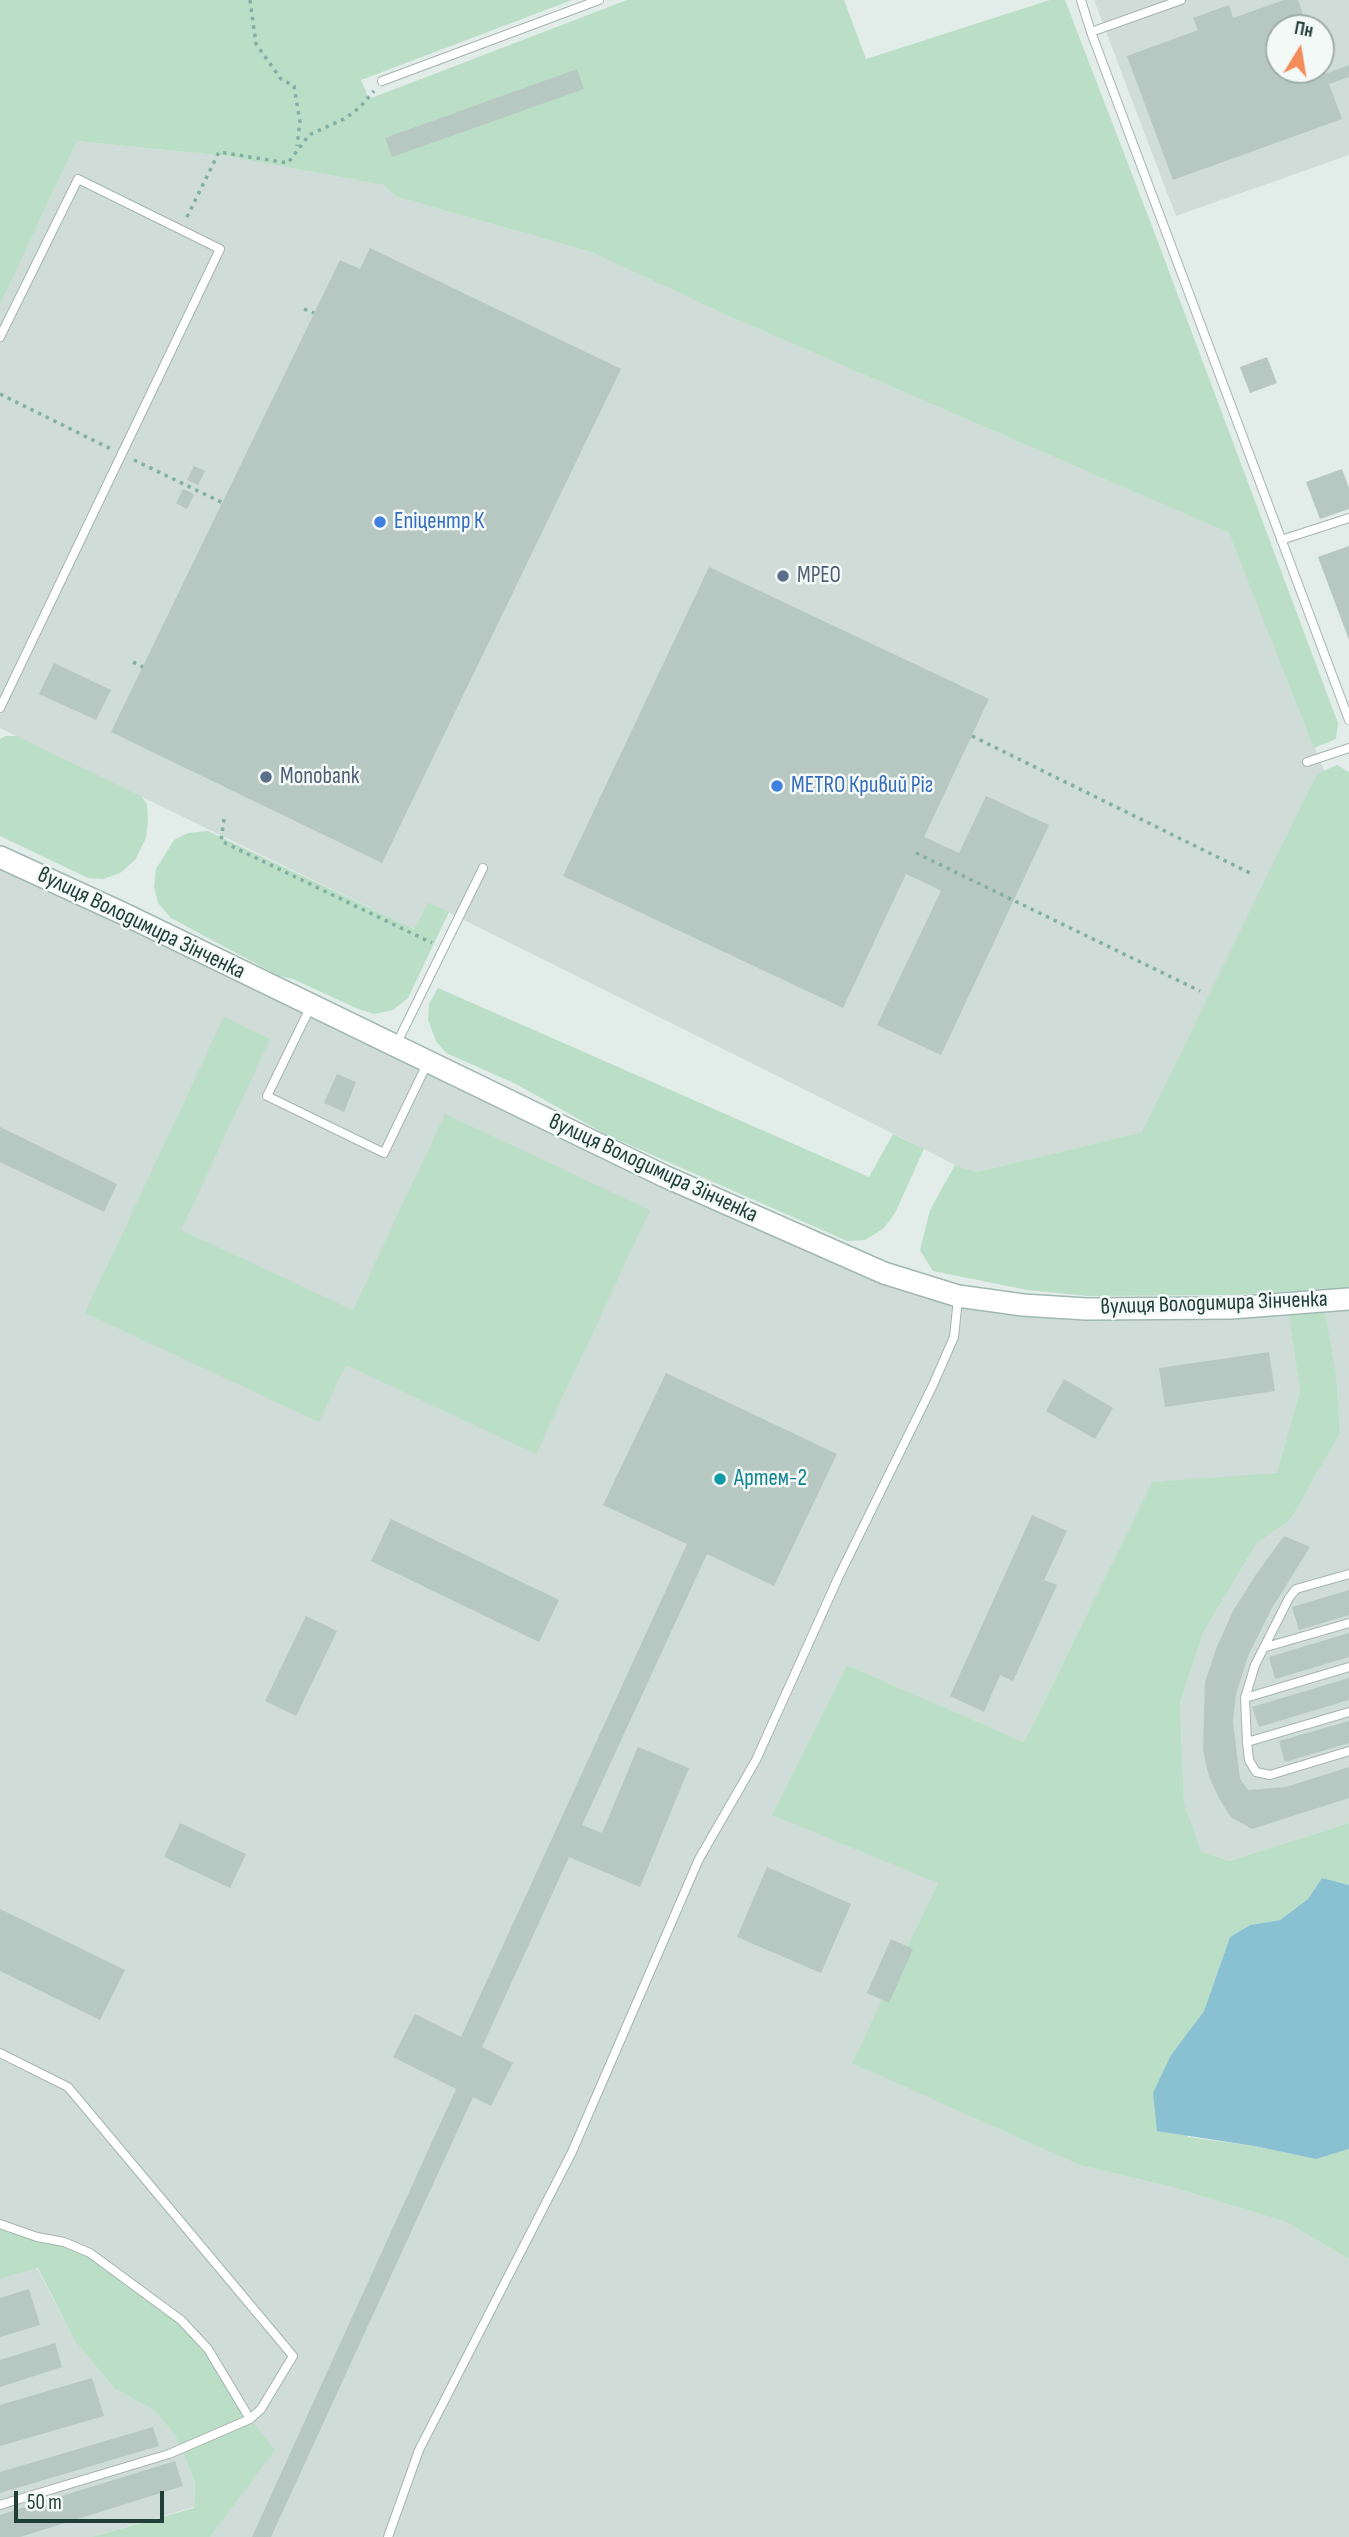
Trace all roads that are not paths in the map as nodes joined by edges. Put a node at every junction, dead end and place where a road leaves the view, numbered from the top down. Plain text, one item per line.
1 (599, 0) edge
2 (1081, 0) edge
3 (1181, 0) edge
4 (1091, 32) junction
5 (382, 81) road end
6 (0, 337) edge
7 (1349, 518) edge
8 (1281, 540) junction
9 (0, 708) edge
10 (1349, 720) edge
11 (1349, 748) edge
12 (1307, 762) dead end
13 (0, 858) edge
14 (483, 868) dead end
15 (311, 1006) junction
16 (395, 1047) junction
17 (428, 1063) junction
18 (958, 1296) junction
19 (1349, 1299) edge
20 (1349, 1574) edge
21 (1349, 1623) edge
22 (1266, 1647) junction
23 (1349, 1667) edge
24 (1245, 1698) junction
25 (1349, 1712) edge
26 (1247, 1742) junction
27 (1349, 1751) edge
28 (0, 2053) edge
29 (0, 2224) edge
30 (250, 2419) junction
31 (0, 2505) edge
32 (388, 2537) edge

1 - 5 lane
2 - 4 lane
3 - 4 lane
4 - 8 lane
6 - 9 lane
7 - 8 lane
8 - 10 lane
11 - 12 lane
13 - 15 main road, вулиця Володимира Зінченка
14 - 16 lane
15 - 16 main road, вулиця Володимира Зінченка
15 - 17 lane
16 - 17 main road, вулиця Володимира Зінченка
17 - 18 main road, вулиця Володимира Зінченка
18 - 19 main road, вулиця Володимира Зінченка
18 - 32 lane
20 - 22 lane
21 - 22 lane
22 - 24 lane
23 - 24 lane
24 - 26 lane
25 - 26 lane
26 - 27 lane
28 - 30 lane
29 - 30 lane
30 - 31 lane

